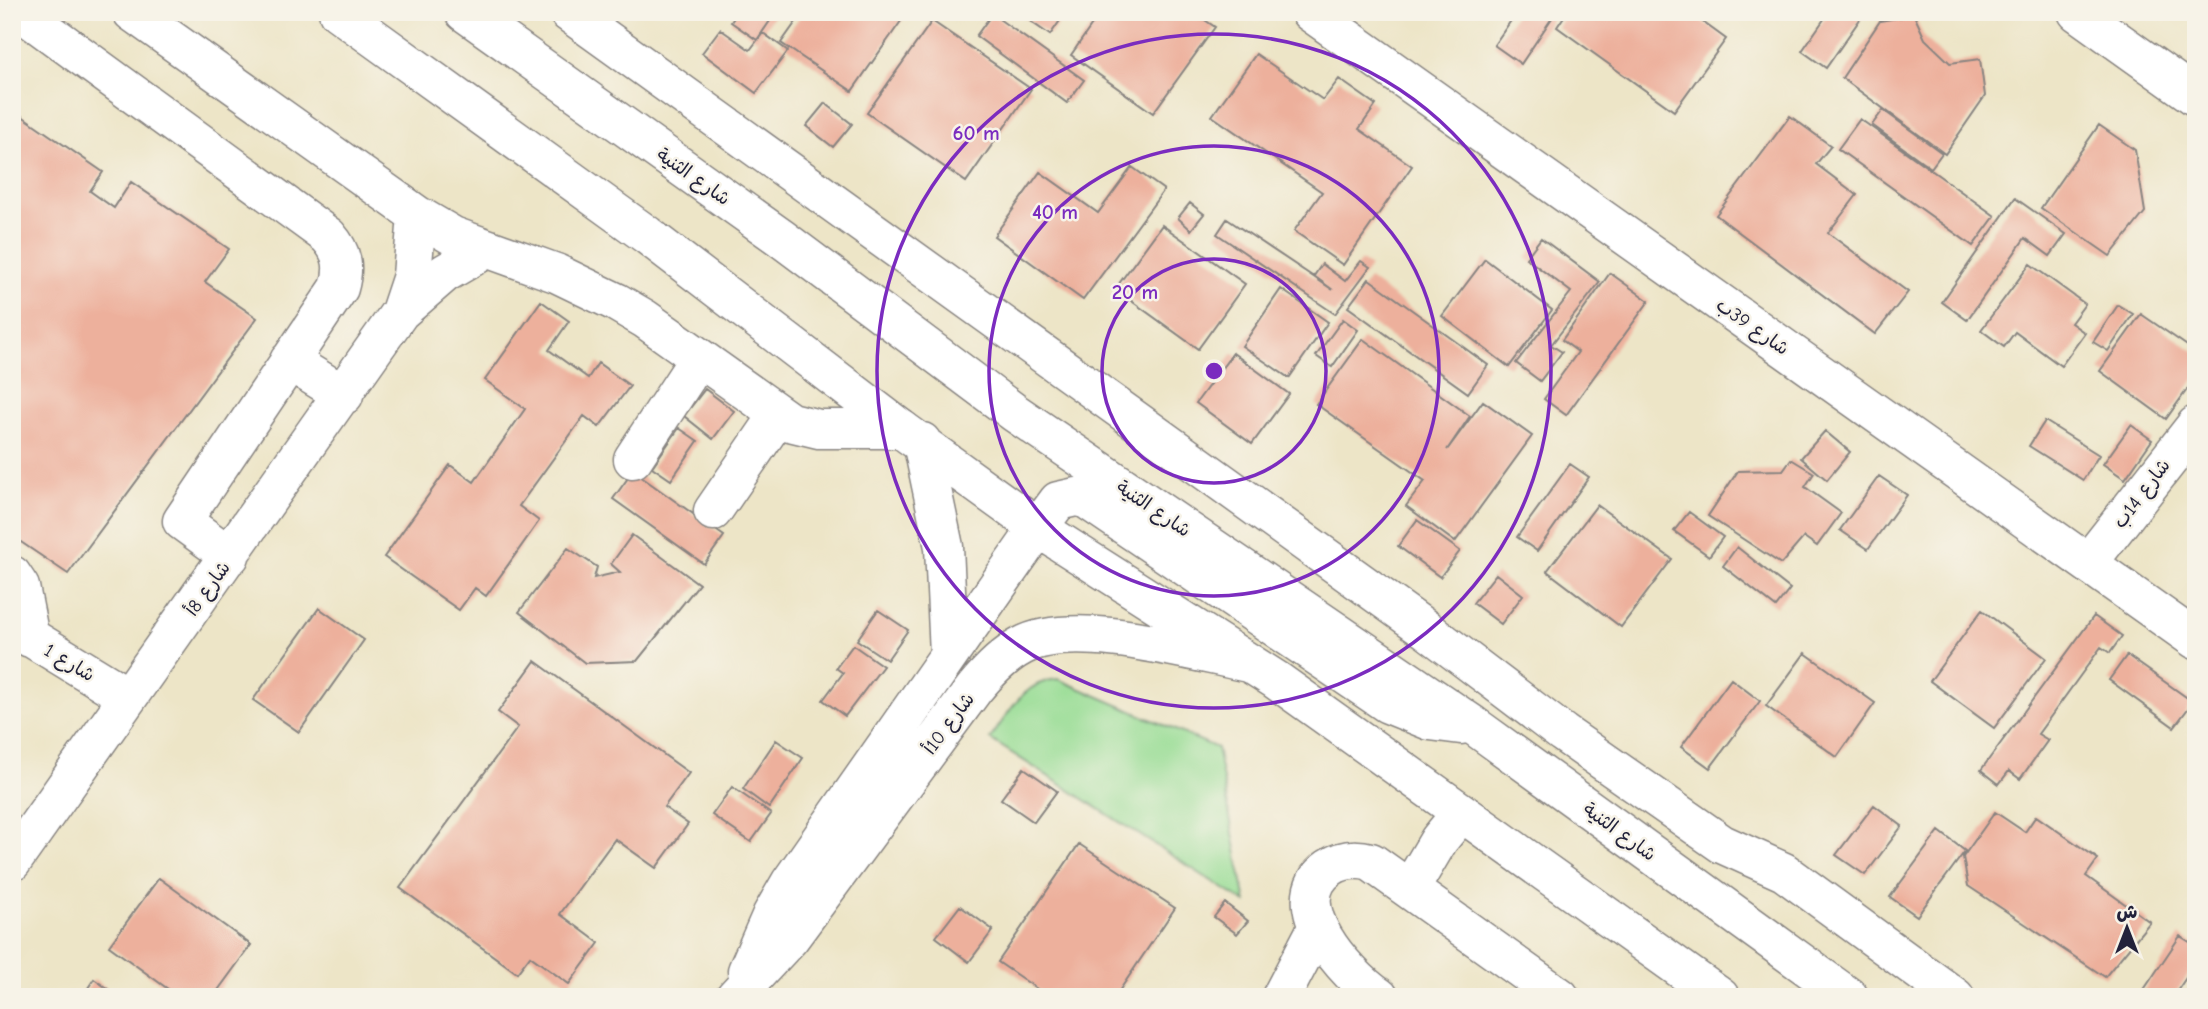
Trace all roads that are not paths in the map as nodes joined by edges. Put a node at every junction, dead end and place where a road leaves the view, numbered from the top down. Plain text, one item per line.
1 (21, 12) edge
2 (132, 12) edge
3 (338, 12) edge
4 (464, 12) edge
5 (568, 12) edge
6 (1310, 12) edge
7 (2077, 12) edge
8 (2196, 97) edge
9 (417, 215) junction
10 (486, 250) junction
11 (400, 312) junction
12 (699, 358) junction
13 (289, 362) junction
14 (344, 395) junction
15 (778, 416) junction
16 (2196, 425) edge
17 (911, 436) junction
18 (2196, 452) edge
19 (633, 458) dead end
20 (713, 511) dead end
21 (1038, 528) junction
22 (230, 556) junction
23 (2099, 571) junction
24 (12, 575) edge
25 (21, 632) edge
26 (2196, 640) edge
27 (950, 654) junction
28 (1249, 663) junction
29 (128, 697) junction
30 (1473, 725) junction
31 (1461, 813) junction
32 (12, 862) edge
33 (1410, 889) junction
34 (1318, 926) junction
35 (737, 993) edge
36 (1281, 997) edge
37 (1379, 997) edge
38 (1560, 997) edge
39 (1720, 997) edge
40 (1849, 997) edge
41 (1955, 997) edge

1 - 13 street
2 - 9 street
3 - 17 street
4 - 30 street, شارع الثنية
5 - 41 street
6 - 23 street, شارع 39ب
7 - 8 street
9 - 10 street
9 - 11 street, شارع 8أ
10 - 11 street, شارع 8أ
10 - 12 street
11 - 14 street, شارع 8أ
12 - 15 street
12 - 19 street
13 - 14 street
13 - 22 street
14 - 22 street, شارع 8أ
15 - 17 street
15 - 20 street
16 - 23 street, شارع 14ب
17 - 21 street
17 - 27 street
18 - 23 street, شارع 14ب
21 - 27 street, شارع 10أ
21 - 28 street
21 - 30 street, شارع 10أ
22 - 29 street, شارع 8أ
23 - 26 street, شارع 39ب
24 - 25 street
25 - 29 street, شارع 1
27 - 35 street, شارع 10أ
28 - 31 street
28 - 35 street, شارع 10أ
29 - 32 street, شارع 8أ
30 - 40 street, شارع الثنية
31 - 33 street
31 - 39 street
33 - 34 street
33 - 38 street
34 - 36 street
34 - 37 street

